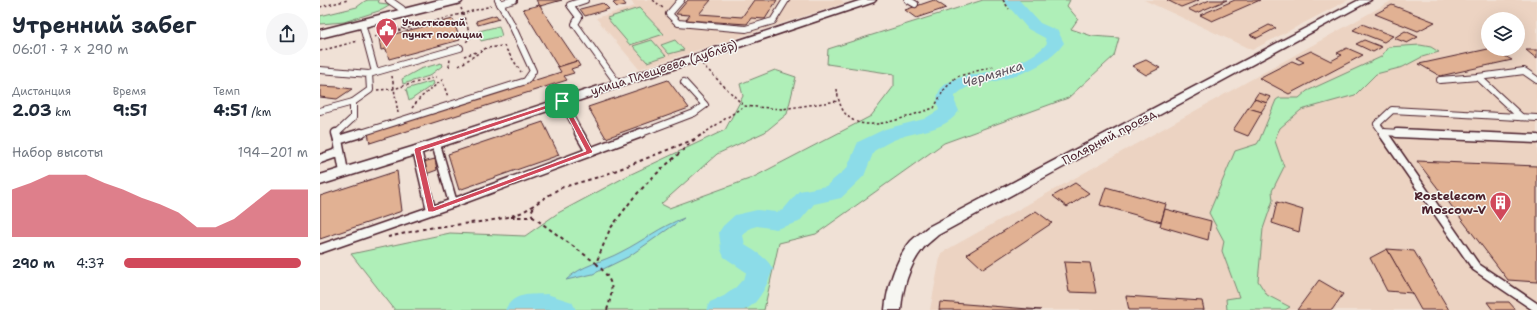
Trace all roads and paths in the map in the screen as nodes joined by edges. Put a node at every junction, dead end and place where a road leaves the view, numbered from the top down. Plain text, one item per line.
1 (348, 0) edge
2 (389, 0) edge
3 (514, 0) edge
4 (585, 0) edge
5 (653, 0) edge
6 (681, 0) edge
7 (786, 0) edge
8 (871, 0) edge
9 (908, 0) edge
10 (1003, 0) edge
11 (1366, 0) edge
12 (458, 2) edge
13 (499, 2) edge
14 (914, 4) dead end
15 (320, 7) edge
16 (1009, 9) dead end
17 (404, 13) junction
18 (464, 14) junction
19 (669, 14) junction
20 (362, 23) junction
21 (320, 34) edge
22 (366, 39) junction
23 (460, 48) joint
24 (320, 51) edge
25 (449, 57) dead end
26 (696, 58) junction
27 (459, 66) dead end
28 (994, 66) dead end
29 (449, 67) dead end
30 (320, 70) edge
31 (372, 73) junction
32 (392, 77) dead end
33 (436, 77) dead end
34 (517, 77) dead end
35 (1478, 77) junction
36 (1440, 80) dead end
37 (1537, 80) edge
38 (684, 82) dead end
39 (618, 84) junction
40 (392, 89) junction
41 (370, 90) junction
42 (836, 90) dead end
43 (444, 99) dead end
44 (562, 101) junction
45 (838, 101) junction
46 (353, 102) junction
47 (744, 106) junction
48 (418, 107) dead end
49 (320, 111) edge
50 (405, 111) dead end
51 (1521, 117) junction
52 (1537, 118) edge
53 (1383, 132) junction
54 (695, 139) junction
55 (1537, 139) edge
56 (338, 140) junction
57 (436, 144) junction
58 (417, 150) junction
59 (340, 152) junction
60 (590, 152) junction
61 (320, 158) edge
62 (344, 172) junction
63 (320, 180) edge
64 (453, 202) junction
65 (535, 204) junction
66 (431, 210) junction
67 (508, 217) junction
68 (533, 217) junction
69 (382, 238) dead end
70 (320, 249) edge
71 (596, 263) junction
72 (1537, 308) edge
73 (607, 310) edge
74 (893, 310) edge

1 - 15 path
2 - 17 lane
3 - 13 lane
4 - 39 lane
5 - 19 path
6 - 19 lane
7 - 19 lane
8 - 26 street, улица Плещеева (дублёр)
9 - 14 lane
10 - 16 path
11 - 74 street, Полярный проезд
12 - 17 main road
12 - 18 path
13 - 18 path
13 - 56 lane
17 - 20 main road
18 - 22 path
18 - 23 path
20 - 21 main road
20 - 22 lane
22 - 24 path
22 - 31 lane
23 - 31 lane
25 - 29 path
26 - 39 street, улица Плещеева (дублёр)
26 - 47 path
27 - 34 path
28 - 45 path
30 - 31 lane
31 - 41 lane
32 - 40 path
33 - 40 path
35 - 36 lane
35 - 37 lane
35 - 51 lane
38 - 60 lane
39 - 44 street, улица Плещеева (дублёр)
40 - 41 path
40 - 50 path
41 - 46 lane
42 - 45 path
43 - 48 path
44 - 57 street, улица Плещеева (дублёр)
44 - 60 lane
45 - 47 path
46 - 49 lane
46 - 56 lane
47 - 54 path
51 - 52 lane
51 - 53 lane
53 - 55 lane
53 - 72 lane
54 - 65 path
54 - 71 path
56 - 59 lane
57 - 58 street, улица Плещеева (дублёр)
57 - 64 lane
58 - 62 street, улица Плещеева (дублёр)
58 - 66 lane
59 - 61 lane
59 - 62 lane
60 - 64 lane
62 - 63 street, улица Плещеева (дублёр)
64 - 66 lane
65 - 67 path
65 - 68 path
66 - 70 lane
67 - 68 path
67 - 69 path
68 - 71 path
71 - 73 path

